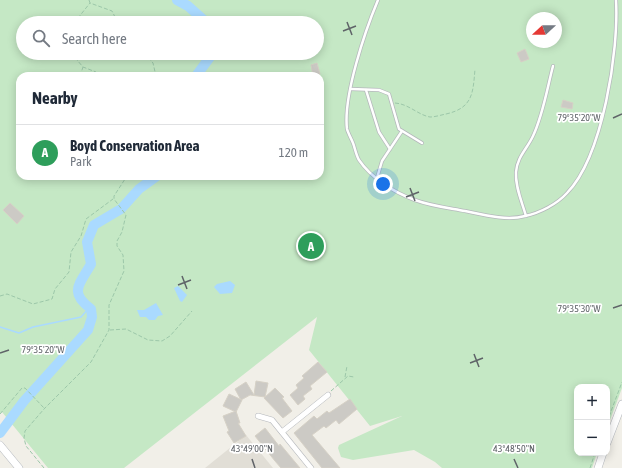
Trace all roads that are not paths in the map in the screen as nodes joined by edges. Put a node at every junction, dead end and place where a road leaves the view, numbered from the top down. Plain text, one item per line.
1 (378, 0) edge
2 (616, 0) edge
3 (553, 66) dead end
4 (351, 89) junction
5 (366, 90) junction
6 (402, 131) junction
7 (422, 144) dead end
8 (390, 149) junction
9 (377, 178) junction
10 (526, 216) junction
11 (328, 395) road end
12 (622, 404) edge
13 (258, 416) dead end
14 (282, 432) junction
15 (610, 435) edge
16 (0, 445) edge
17 (603, 456) edge
18 (18, 468) edge
19 (311, 468) edge
20 (598, 468) edge

1 - 4 lane
2 - 10 lane
3 - 10 lane
4 - 5 lane
4 - 9 lane
5 - 6 lane
5 - 8 lane
6 - 7 lane
6 - 8 lane
8 - 9 lane
9 - 10 lane
11 - 14 street
12 - 15 main road
13 - 14 street
14 - 19 street
16 - 18 main road
17 - 20 main road

